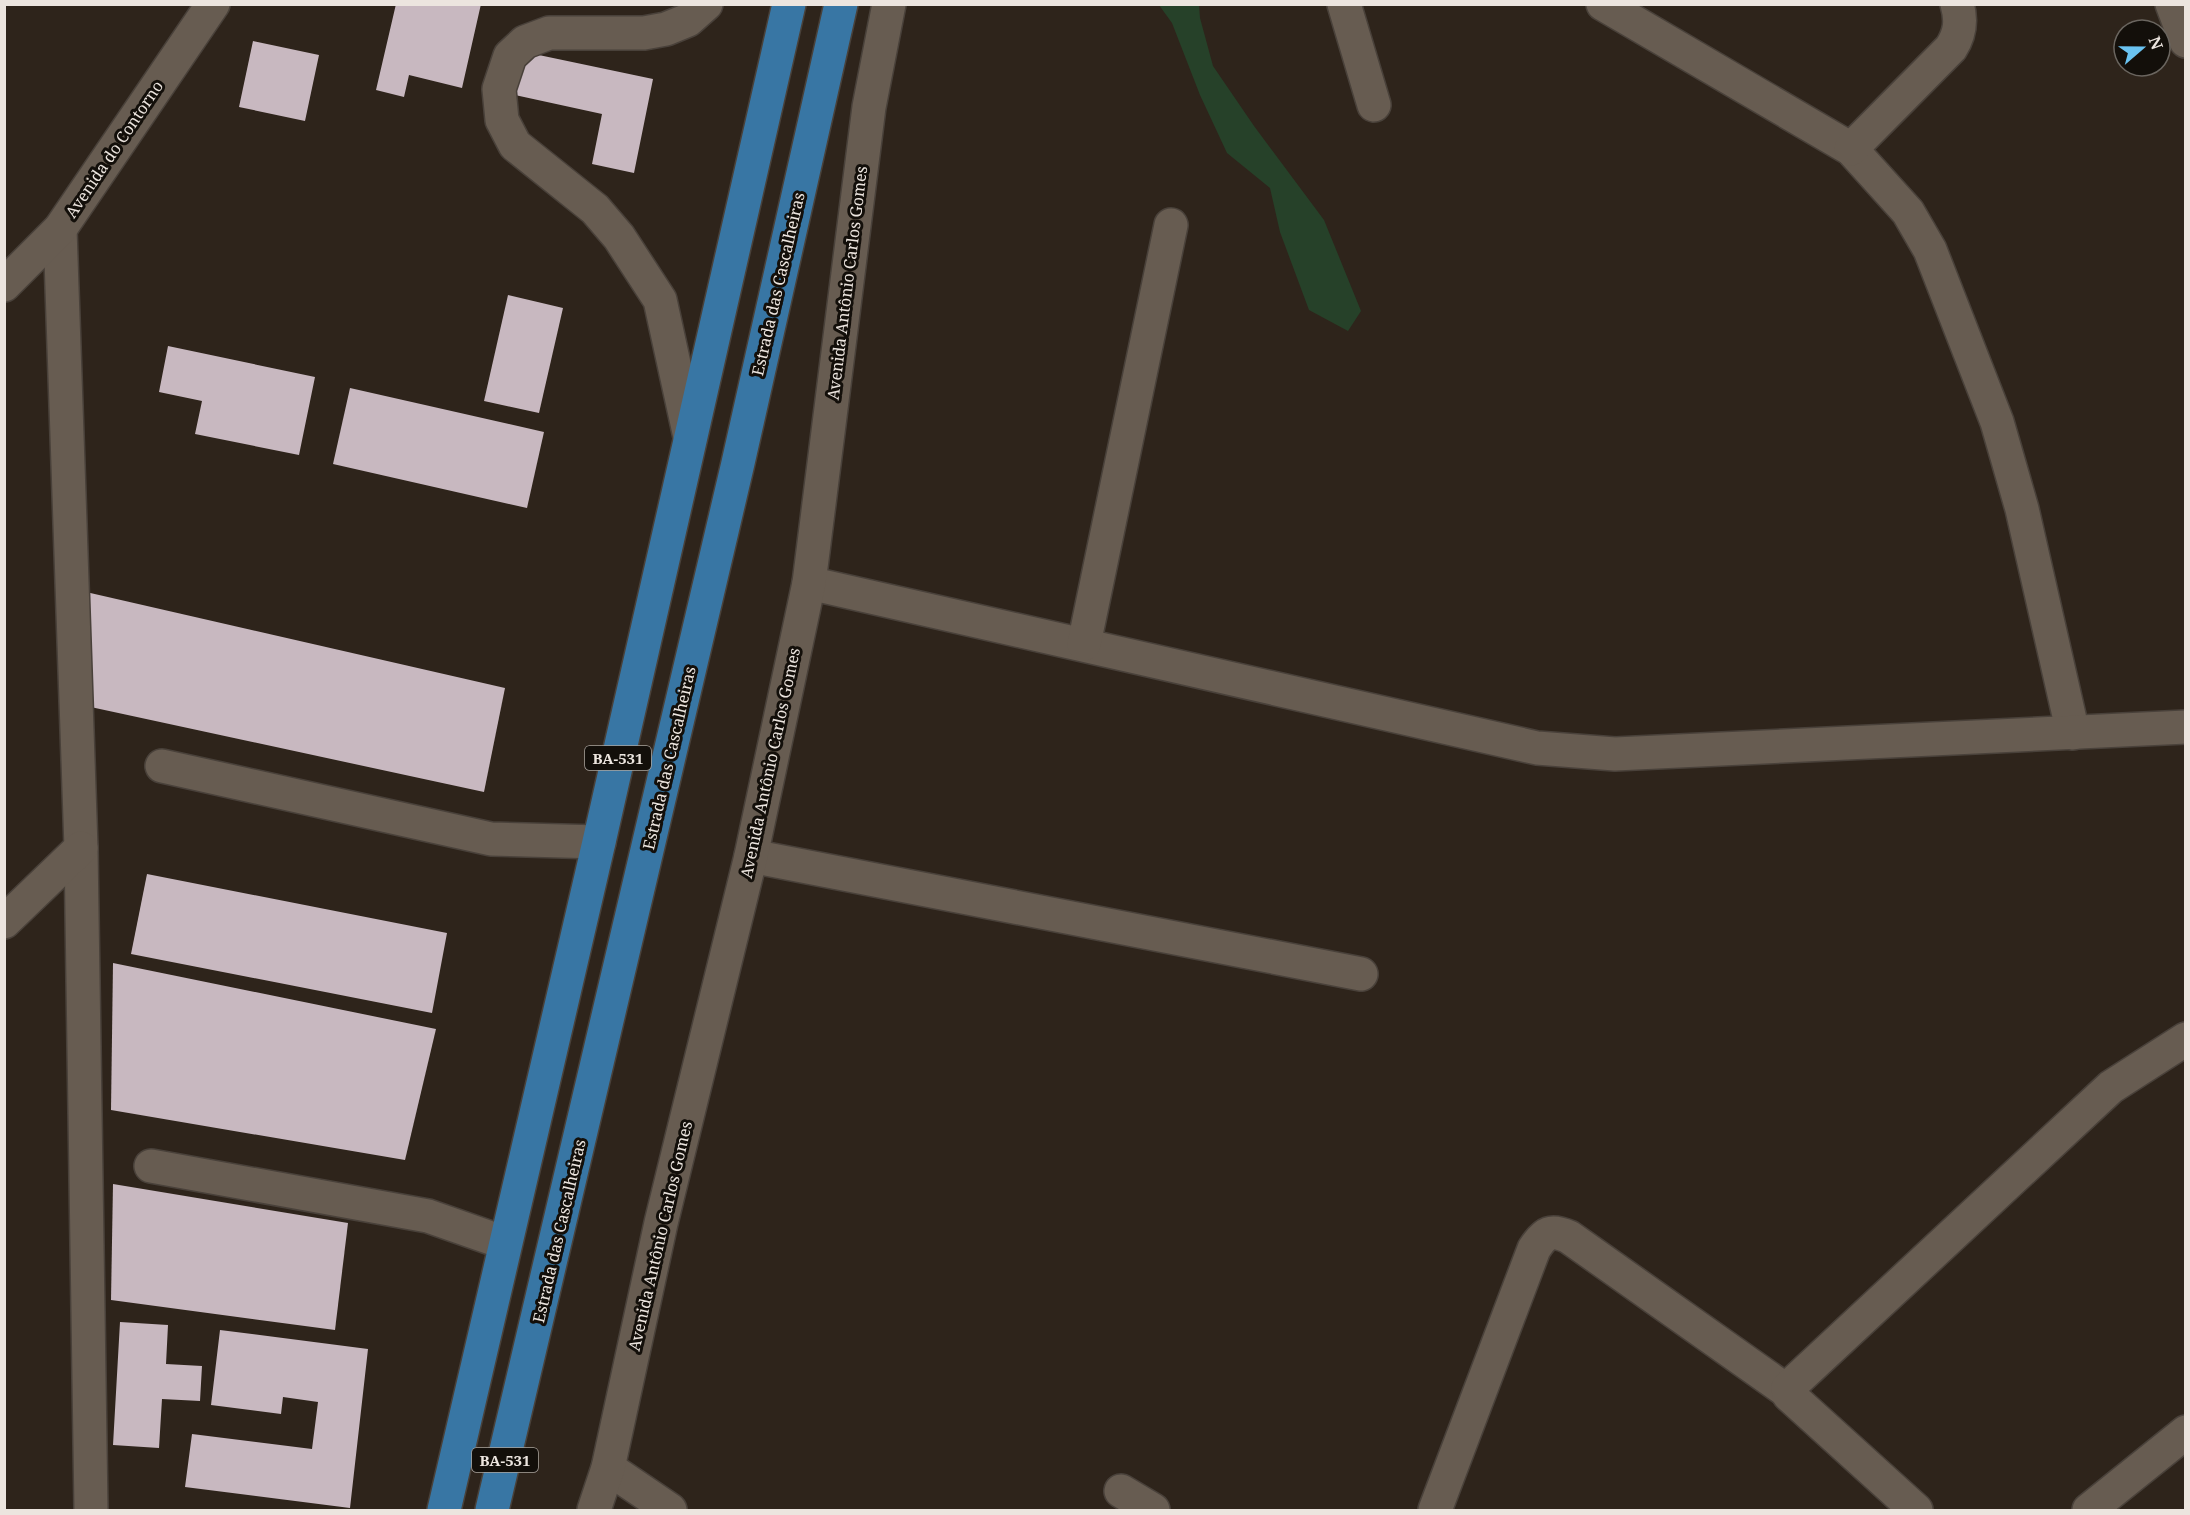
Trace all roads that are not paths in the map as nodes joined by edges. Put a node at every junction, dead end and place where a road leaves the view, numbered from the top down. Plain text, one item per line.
1 (213, 4) edge
2 (706, 4) edge
3 (789, 4) edge
4 (841, 4) edge
5 (889, 4) edge
6 (1344, 4) edge
7 (1604, 4) edge
8 (1957, 4) edge
9 (2172, 4) edge
10 (2186, 41) edge
11 (1374, 105) dead end
12 (1851, 149) junction
13 (1171, 225) dead end
14 (60, 229) junction
15 (4, 285) edge
16 (690, 437) junction
17 (809, 583) junction
18 (1084, 644) junction
19 (2186, 727) edge
20 (2073, 733) junction
21 (162, 766) dead end
22 (599, 842) junction
23 (81, 848) junction
24 (751, 856) junction
25 (4, 922) edge
26 (1361, 974) dead end
27 (2186, 1039) edge
28 (151, 1166) dead end
29 (506, 1243) junction
30 (1787, 1391) junction
31 (2186, 1432) edge
32 (608, 1468) junction
33 (1121, 1491) dead end
34 (91, 1510) edge
35 (444, 1510) edge
36 (492, 1510) edge
37 (594, 1510) edge
38 (670, 1510) edge
39 (1152, 1510) edge
40 (1435, 1510) edge
41 (1916, 1510) edge
42 (2089, 1510) edge

1 - 14 street, Avenida do Contorno
2 - 16 street
3 - 16 main road, BA-531
4 - 36 main road, Estrada das Cascalheiras / BA-531
5 - 17 street, Avenida Antônio Carlos Gomes
6 - 11 street
7 - 12 street
8 - 12 street
9 - 10 street
12 - 20 street
13 - 18 street
14 - 15 street, Avenida do Contorno
14 - 23 street
16 - 22 main road, BA-531
17 - 18 street
17 - 24 street, Avenida Antônio Carlos Gomes
18 - 20 street
19 - 20 street
21 - 22 street
22 - 29 main road, BA-531
23 - 25 street
23 - 34 street
24 - 26 street
24 - 32 street, Avenida Antônio Carlos Gomes
27 - 30 street
28 - 29 street
29 - 35 main road, BA-531
30 - 40 street
30 - 41 street
31 - 42 street
32 - 37 street, Avenida Antônio Carlos Gomes
32 - 38 street
33 - 39 street

